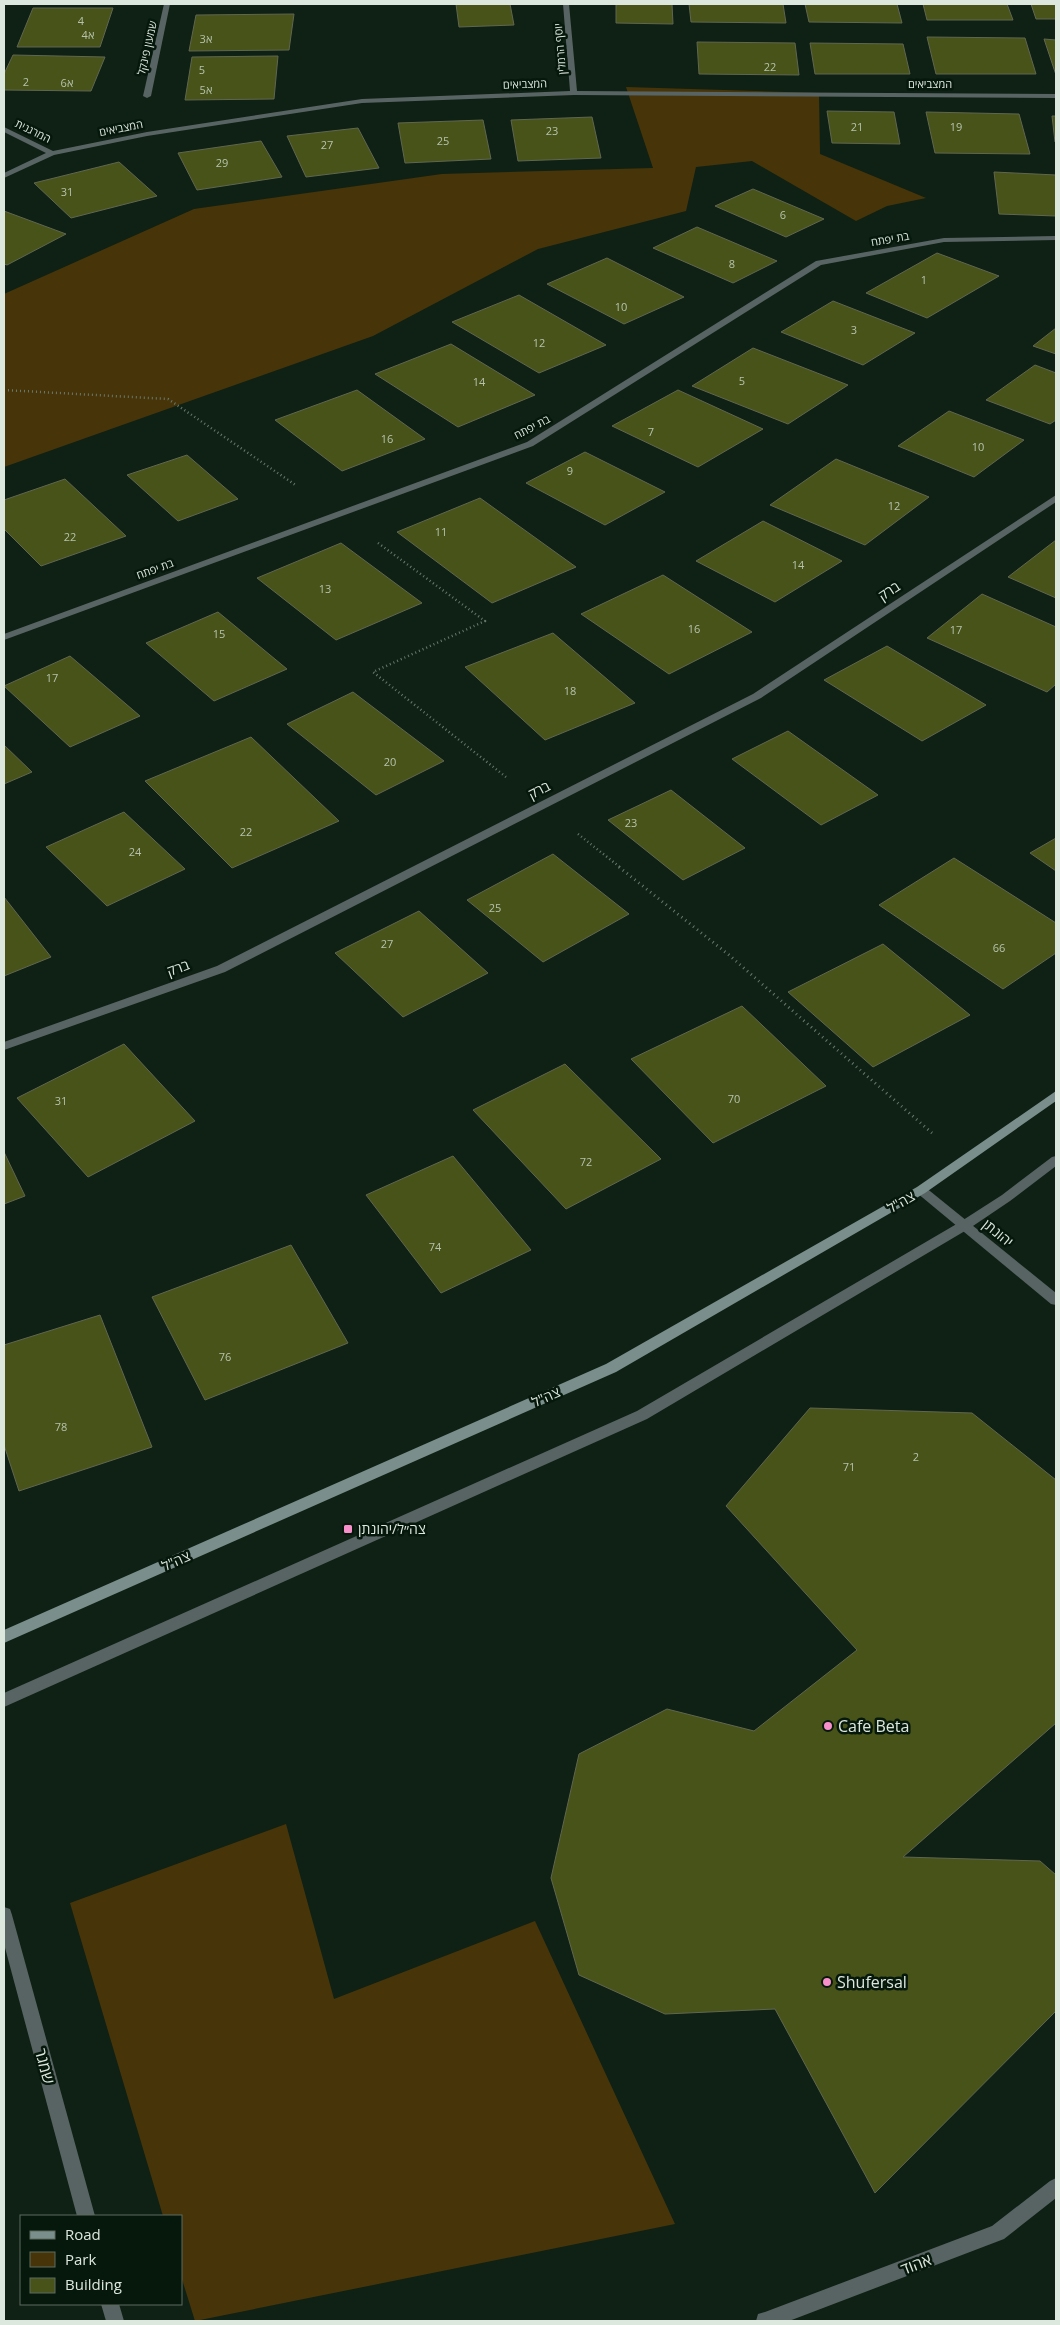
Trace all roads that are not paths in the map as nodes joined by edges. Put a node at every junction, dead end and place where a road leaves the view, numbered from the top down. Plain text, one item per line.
1 (167, 4) edge
2 (566, 4) edge
3 (574, 93) junction
4 (147, 96) dead end
5 (1056, 96) edge
6 (4, 130) edge
7 (52, 153) junction
8 (4, 176) edge
9 (1056, 238) edge
10 (1056, 498) edge
11 (4, 636) edge
12 (4, 1046) edge
13 (1056, 1095) edge
14 (1056, 1160) edge
15 (921, 1190) junction
16 (965, 1225) junction
17 (1056, 1300) edge
18 (4, 1637) edge
19 (4, 1700) edge
20 (4, 1915) edge
21 (1056, 2187) edge
22 (86, 2215) edge
23 (110, 2305) edge
24 (115, 2321) edge
25 (765, 2321) edge

1 - 4 street, שמעון פינקל
2 - 3 street, יוסף הרמלין
3 - 5 street, המצביאים
3 - 7 street, המצביאים
6 - 7 street, המרגנית
7 - 8 street, המצביאים
9 - 11 street, בת יפתח
10 - 12 street, ברק
13 - 15 street, צה"ל
14 - 16 street
15 - 16 street, יהונתן
15 - 18 street, צה"ל
16 - 17 street, יהונתן
16 - 19 street
20 - 22 street, שמגר
21 - 25 street, אהוד
23 - 24 street

